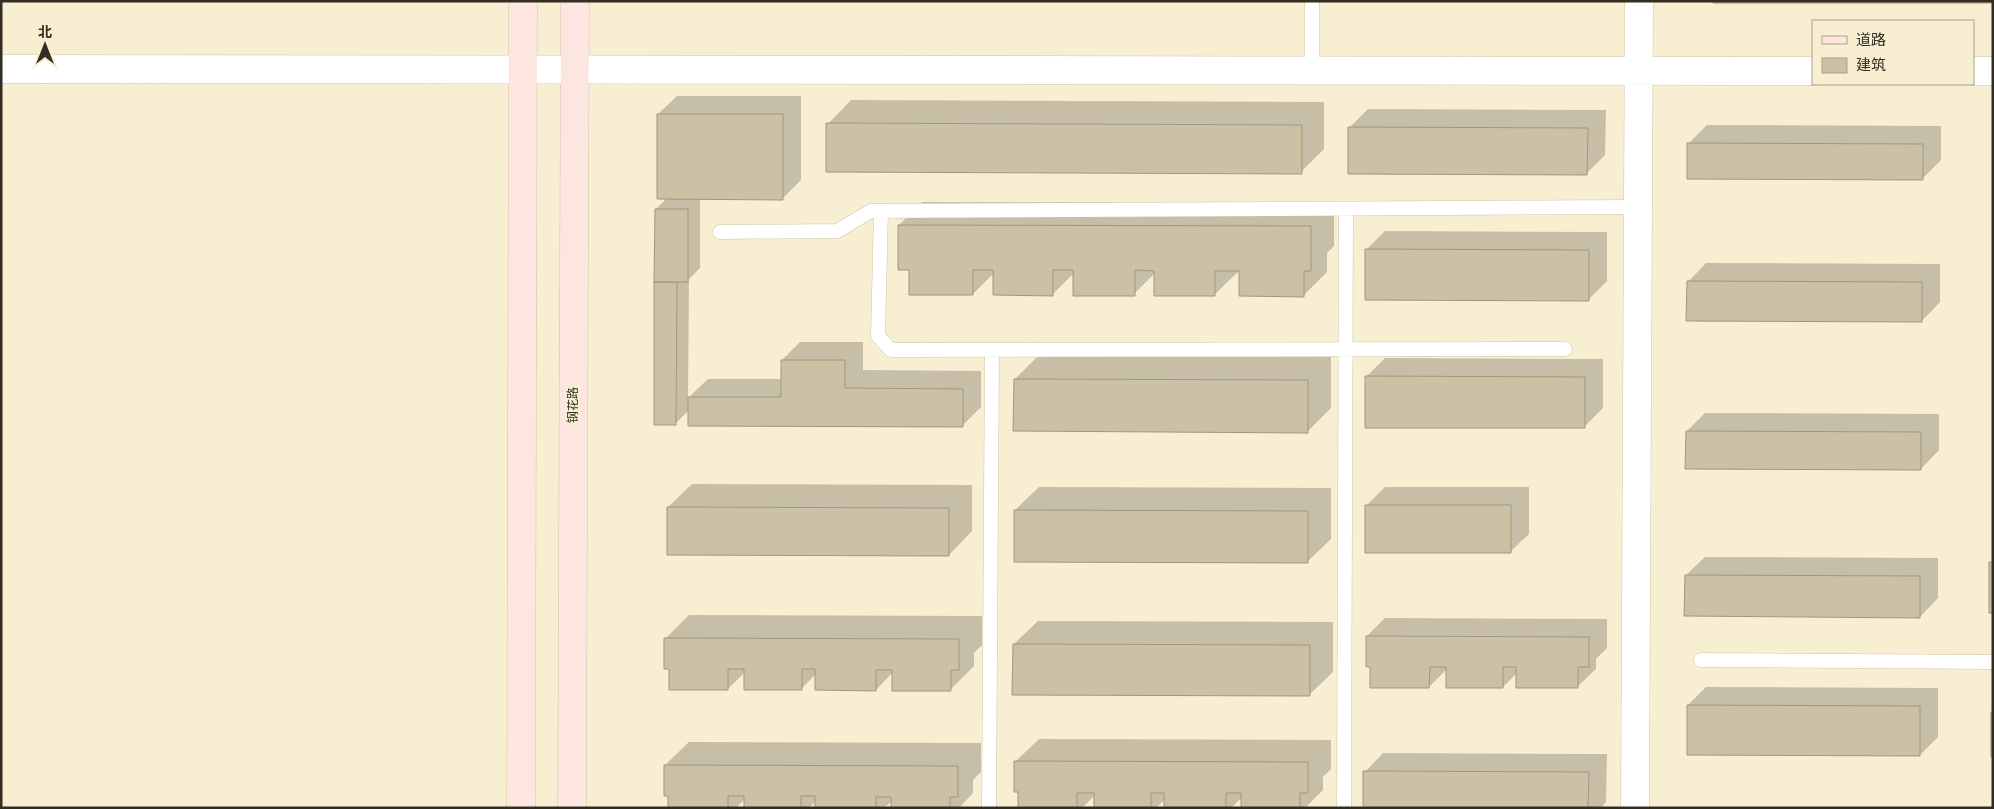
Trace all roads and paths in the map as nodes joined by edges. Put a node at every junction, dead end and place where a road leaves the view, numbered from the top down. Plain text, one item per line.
1 (523, 1) edge
2 (574, 1) edge
3 (1312, 1) edge
4 (1639, 1) edge
5 (1, 69) edge
6 (523, 71) junction
7 (574, 71) junction
8 (1312, 71) junction
9 (1639, 71) junction
10 (1812, 71) edge
11 (1974, 71) edge
12 (1993, 71) edge
13 (1638, 207) junction
14 (1346, 209) junction
15 (881, 211) junction
16 (720, 232) dead end
17 (1345, 349) junction
18 (1565, 349) dead end
19 (992, 350) junction
20 (1701, 660) dead end
21 (1993, 662) edge
22 (521, 808) edge
23 (572, 808) edge
24 (989, 808) edge
25 (1344, 808) edge
26 (1635, 808) edge

1 - 6 main road
2 - 7 main road, 钢花路
3 - 8 lane
4 - 9 street
5 - 6 street
6 - 7 street
6 - 22 main road
7 - 8 street
7 - 23 main road, 钢花路
8 - 9 street
9 - 10 street
9 - 13 street
11 - 12 street
13 - 14 lane
13 - 26 street
14 - 15 lane
14 - 17 lane
15 - 16 lane
15 - 19 lane
17 - 18 lane
17 - 19 lane
17 - 25 lane
19 - 24 lane
20 - 21 lane

